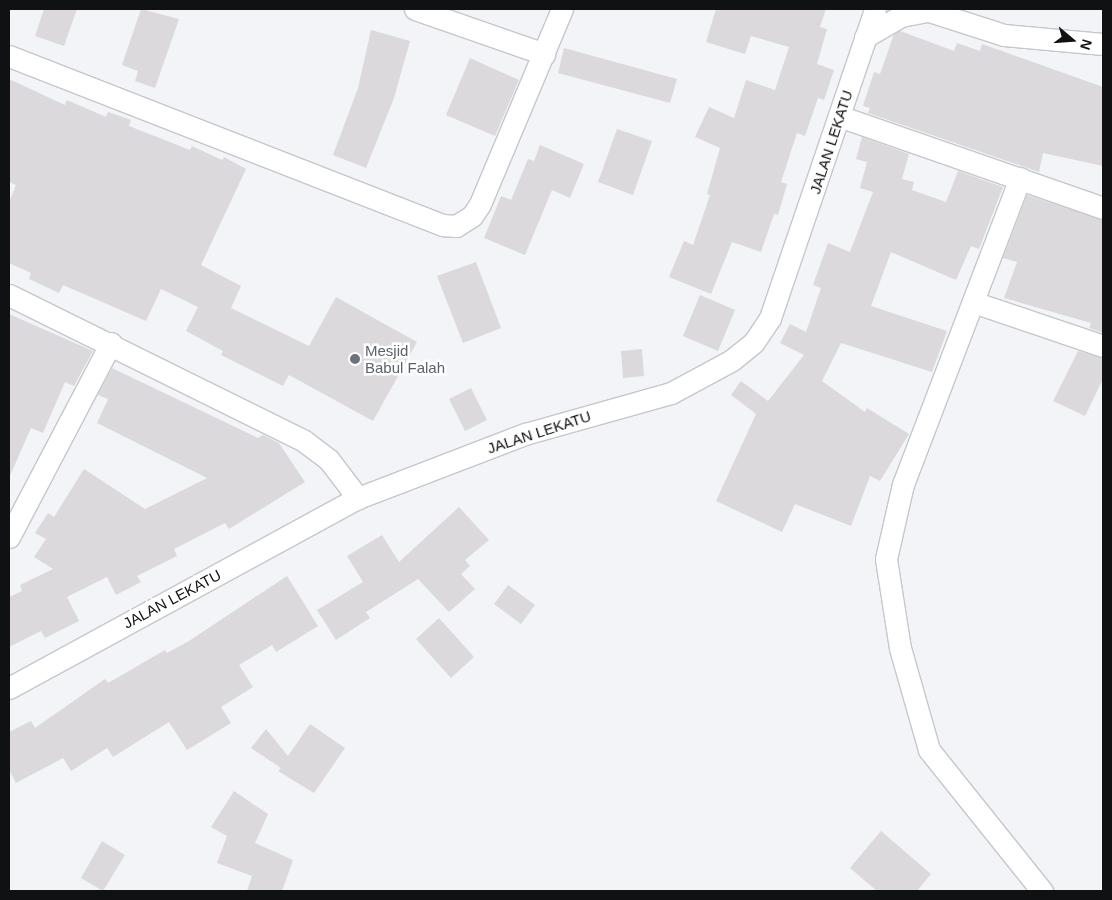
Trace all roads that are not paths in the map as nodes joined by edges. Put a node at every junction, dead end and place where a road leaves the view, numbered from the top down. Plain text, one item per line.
1 (416, 9) edge
2 (562, 9) edge
3 (875, 9) edge
4 (924, 10) edge
5 (865, 37) junction
6 (1103, 44) edge
7 (544, 54) junction
8 (9, 56) edge
9 (840, 116) junction
10 (1020, 178) junction
11 (1103, 208) edge
12 (9, 295) edge
13 (973, 302) junction
14 (111, 343) junction
15 (1103, 346) edge
16 (358, 498) junction
17 (9, 537) edge
18 (9, 688) edge
19 (1033, 888) edge

1 - 7 street
2 - 7 street
3 - 5 street, JALAN LEKATU
4 - 5 street
4 - 6 street
5 - 9 street, JALAN LEKATU
7 - 8 street
9 - 10 street
9 - 16 street, JALAN LEKATU
10 - 11 street
10 - 13 street
12 - 14 street
13 - 15 street
13 - 19 street
14 - 16 street
14 - 17 street
16 - 18 street, JALAN LEKATU

